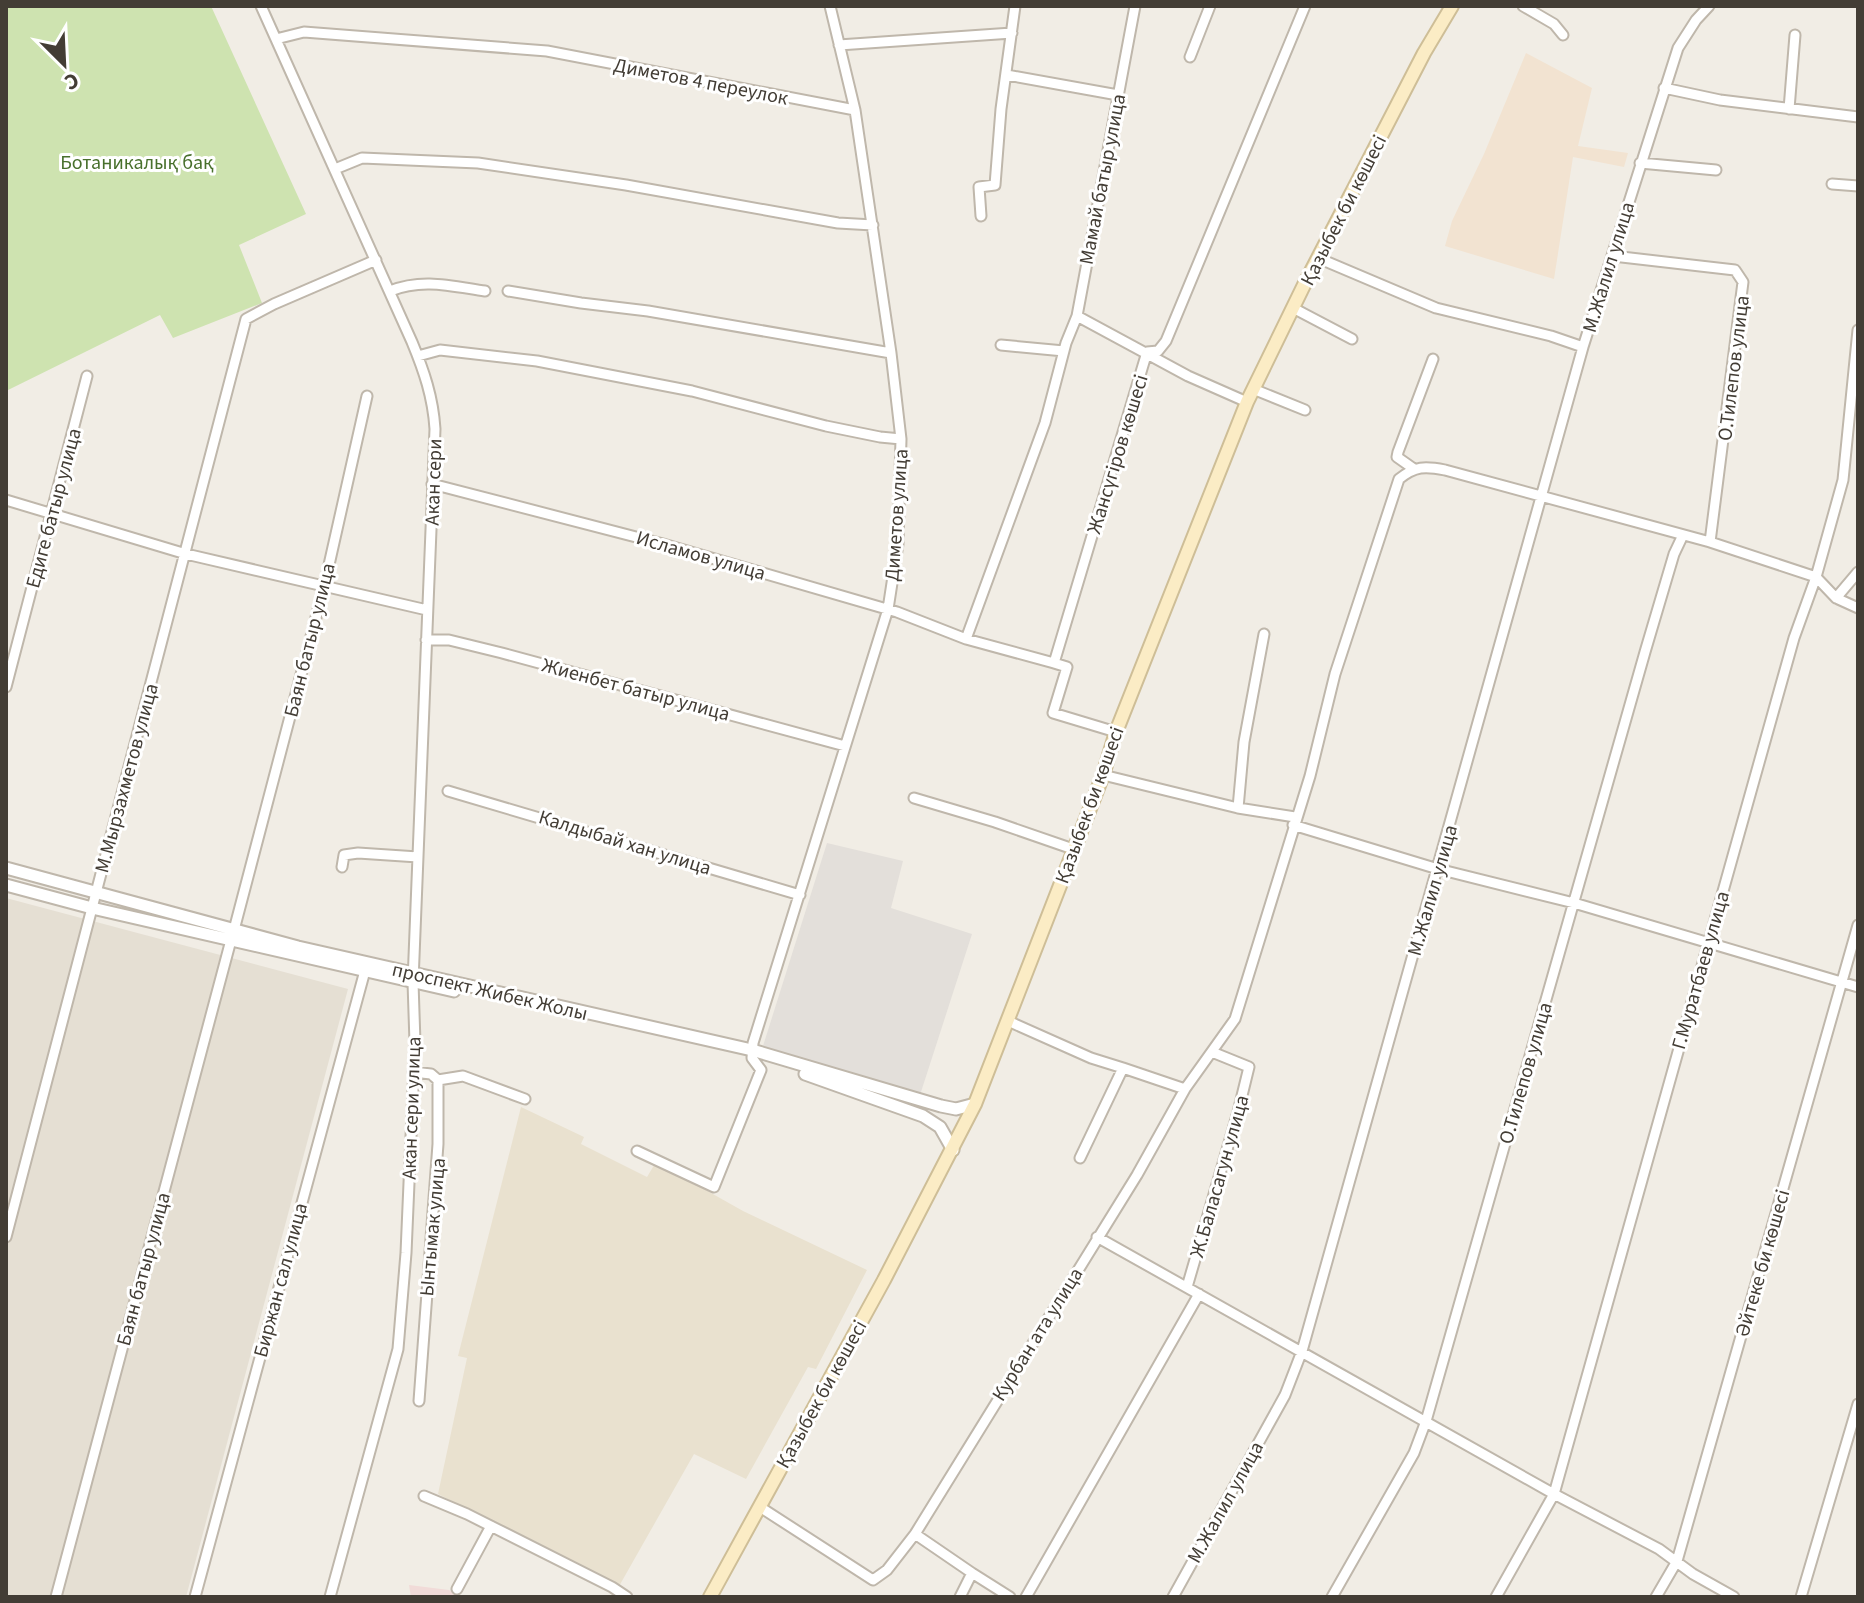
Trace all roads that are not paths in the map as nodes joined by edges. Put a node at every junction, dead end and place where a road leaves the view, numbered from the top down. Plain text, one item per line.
1 (261, 6) edge
2 (830, 6) edge
3 (1015, 6) edge
4 (1135, 6) edge
5 (1210, 6) edge
6 (1305, 6) edge
7 (1452, 6) edge
8 (1523, 6) edge
9 (1709, 6) edge
10 (1012, 33) junction
11 (1563, 35) dead end
12 (1795, 35) dead end
13 (276, 39) junction
14 (839, 45) junction
15 (1190, 57) dead end
16 (1007, 75) junction
17 (1664, 88) junction
18 (1118, 95) junction
19 (1789, 109) junction
20 (855, 110) junction
21 (1858, 117) edge
22 (1640, 163) junction
23 (335, 169) junction
24 (1716, 170) dead end
25 (1832, 184) dead end
26 (1858, 186) edge
27 (981, 216) dead end
28 (873, 225) junction
29 (1613, 256) junction
30 (1318, 258) junction
31 (376, 260) junction
32 (390, 291) junction
33 (485, 291) dead end
34 (508, 291) dead end
35 (1293, 308) junction
36 (1077, 316) junction
37 (1858, 330) edge
38 (1352, 339) dead end
39 (1001, 345) dead end
40 (1583, 347) junction
41 (1064, 351) junction
42 (1147, 352) junction
43 (891, 353) junction
44 (418, 356) junction
45 (1433, 359) dead end
46 (87, 376) dead end
47 (1250, 395) junction
48 (367, 396) dead end
49 (1305, 410) dead end
50 (901, 439) junction
51 (1414, 469) junction
52 (432, 484) junction
53 (1541, 495) junction
54 (6, 500) edge
55 (52, 512) junction
56 (1683, 535) junction
57 (1710, 542) junction
58 (186, 554) junction
59 (1858, 572) edge
60 (1816, 577) junction
61 (324, 587) junction
62 (1836, 598) junction
63 (1858, 608) edge
64 (888, 609) junction
65 (427, 610) junction
66 (1264, 634) dead end
67 (966, 639) junction
68 (426, 640) junction
69 (1054, 663) junction
70 (6, 687) edge
71 (1116, 732) junction
72 (845, 746) junction
73 (1103, 775) junction
74 (448, 791) dead end
75 (914, 798) dead end
76 (1238, 808) junction
77 (1294, 821) junction
78 (1073, 849) junction
79 (418, 857) junction
80 (342, 867) dead end
81 (6, 868) edge
82 (1438, 869) junction
83 (6, 885) edge
84 (96, 892) junction
85 (800, 895) junction
86 (1574, 903) junction
87 (92, 908) junction
88 (1858, 925) edge
89 (232, 935) junction
90 (1708, 942) junction
91 (366, 968) junction
92 (413, 978) junction
93 (1842, 982) junction
94 (1858, 987) edge
95 (1008, 1021) junction
96 (1212, 1052) junction
97 (752, 1054) junction
98 (1123, 1068) junction
99 (413, 1072) junction
100 (438, 1080) junction
101 (1185, 1089) junction
102 (525, 1099) dead end
103 (975, 1104) junction
104 (953, 1150) junction
105 (637, 1151) dead end
106 (1080, 1158) dead end
107 (6, 1237) edge
108 (1097, 1237) junction
109 (1187, 1287) junction
110 (1199, 1294) junction
111 (1302, 1351) junction
112 (419, 1401) dead end
113 (1858, 1404) edge
114 (1426, 1421) junction
115 (1554, 1494) junction
116 (424, 1496) dead end
117 (760, 1507) junction
118 (491, 1526) junction
119 (915, 1534) junction
120 (1677, 1561) junction
121 (972, 1573) junction
122 (457, 1589) dead end
123 (56, 1597) edge
124 (195, 1597) edge
125 (330, 1597) edge
126 (627, 1597) edge
127 (710, 1597) edge
128 (960, 1597) edge
129 (1010, 1597) edge
130 (1026, 1597) edge
131 (1173, 1597) edge
132 (1332, 1597) edge
133 (1496, 1597) edge
134 (1656, 1597) edge
135 (1734, 1597) edge
136 (1801, 1597) edge

1 - 13 street, Акан сери
2 - 14 street, Диметов улица
3 - 10 street
4 - 18 street, Мамай батыр улица
5 - 15 street
6 - 42 street, Жансүгіров көшесі
7 - 30 main road, Қазыбек би көшесі
8 - 11 street
9 - 17 street, М.Жалил улица
10 - 14 street
10 - 16 street
12 - 19 street
13 - 20 street, Диметов 4 переулок
13 - 23 street, Акан сери
14 - 20 street, Диметов улица
16 - 18 street
16 - 27 street
17 - 19 street
17 - 22 street, М.Жалил улица
18 - 36 street, Мамай батыр улица
19 - 21 street
20 - 28 street, Диметов улица
22 - 24 street
22 - 29 street, М.Жалил улица
23 - 28 street
23 - 31 street, Акан сери
25 - 26 street
28 - 43 street, Диметов улица
29 - 40 street, М.Жалил улица
29 - 57 street, О.Тилепов улица
30 - 35 main road, Қазыбек би көшесі
30 - 40 street
31 - 32 street, Акан сери
31 - 58 street, М.Мырзахметов улица
32 - 33 street
32 - 44 street, Акан сери
34 - 43 street
35 - 38 street
35 - 47 main road, Қазыбек би көшесі
36 - 41 street, Мамай батыр улица
36 - 42 street
37 - 60 street, Г.Муратбаев улица
39 - 41 street
40 - 53 street, М.Жалил улица
41 - 67 street, Мамай батыр улица
42 - 47 street
42 - 69 street, Жансүгіров көшесі
43 - 50 street, Диметов улица
44 - 50 street
44 - 52 street, Акан сери
45 - 51 street
46 - 55 street, Едиге батыр улица
47 - 49 street
47 - 71 main road, Қазыбек би көшесі
48 - 61 street, Баян батыр улица
50 - 64 street, Диметов улица
51 - 53 street
51 - 77 street
52 - 64 street, Исламов улица
52 - 65 street, Акан сери
53 - 56 street
53 - 82 street, М.Жалил улица
54 - 55 street
55 - 58 street
55 - 70 street, Едиге батыр улица
56 - 57 street
56 - 86 street, О.Тилепов улица
57 - 60 street
58 - 61 street
58 - 84 street, М.Мырзахметов улица
59 - 62 street
60 - 62 street
60 - 90 street, Г.Муратбаев улица
61 - 65 street
61 - 89 street, Баян батыр улица
62 - 63 street
64 - 67 street, Исламов улица
64 - 72 street, Диметов улица
65 - 68 street, Акан сери улица
66 - 76 street
67 - 69 street, Исламов улица
68 - 72 street, Жиенбет батыр улица
68 - 79 street, Акан сери улица
69 - 71 street, Жансүгіров көшесі
71 - 73 main road, Қазыбек би көшесі
72 - 85 street, Диметов улица
73 - 76 street
73 - 78 main road, Қазыбек би көшесі
74 - 85 street, Калдыбай хан улица
75 - 78 street
76 - 77 street
77 - 82 street
77 - 96 street
78 - 95 main road, Қазыбек би көшесі
79 - 80 street
79 - 92 street, Акан сери улица
81 - 84 street, проспект Жибек Жолы
82 - 86 street
82 - 111 street, М.Жалил улица
83 - 87 street, проспект Жибек Жолы
84 - 87 street, М.Мырзахметов улица
84 - 89 street, проспект Жибек Жолы
85 - 97 street, Диметов улица
86 - 90 street
86 - 114 street, О.Тилепов улица
87 - 89 street, проспект Жибек Жолы
87 - 107 street, М.Мырзахметов улица
88 - 93 street, Әйтеке би көшесі
89 - 91 street, проспект Жибек Жолы
89 - 123 street, Баян батыр улица
90 - 93 street
90 - 115 street, Г.Муратбаев улица
91 - 92 street, проспект Жибек Жолы
91 - 124 street, Биржан сал улица
92 - 97 street, проспект Жибек Жолы
92 - 99 street, Акан сери улица
93 - 94 street
93 - 120 street, Әйтеке би көшесі
95 - 98 street
95 - 103 main road, Қазыбек би көшесі
96 - 101 street, Курбан ата улица
96 - 109 street, Ж.Баласагун улица
97 - 103 street, проспект Жибек Жолы
97 - 104 street, проспект Жибек Жолы
97 - 105 street, Диметов улица
98 - 101 street
98 - 106 street
99 - 100 street
99 - 125 street, Акан сери улица
100 - 102 street
100 - 112 street, Ынтымак улица
101 - 108 street, Курбан ата улица
103 - 104 main road, Қазыбек би көшесі
104 - 117 main road, Қазыбек би көшесі
108 - 109 street
108 - 119 street, Курбан ата улица
109 - 110 street
110 - 111 street
110 - 130 street
111 - 114 street
111 - 131 street, М.Жалил улица
113 - 136 street
114 - 115 street
114 - 132 street, О.Тилепов улица
115 - 120 street
115 - 133 street, Г.Муратбаев улица
116 - 118 street
117 - 119 street, Курбан ата улица
117 - 127 main road, Қазыбек би көшесі
118 - 122 street
118 - 126 street
119 - 121 street
120 - 134 street, Әйтеке би көшесі
120 - 135 street
121 - 128 street
121 - 129 street

